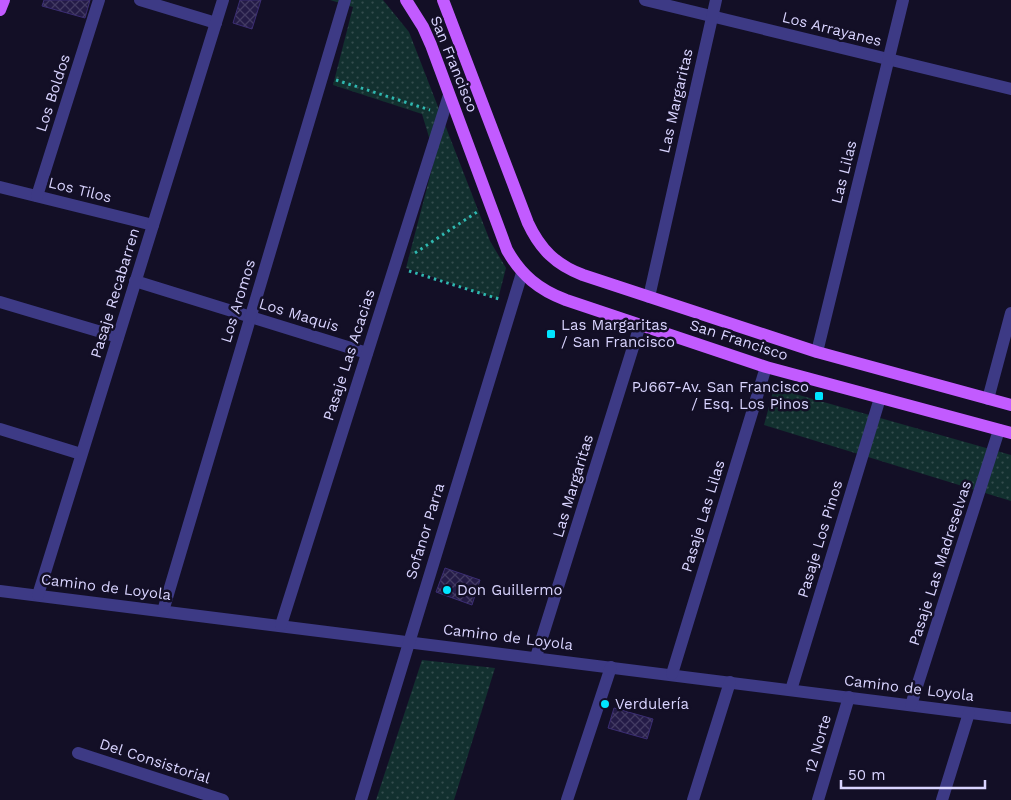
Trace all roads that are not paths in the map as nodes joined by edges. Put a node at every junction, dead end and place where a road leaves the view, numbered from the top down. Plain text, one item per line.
1 (4, 0) edge
2 (99, 0) edge
3 (140, 0) edge
4 (223, 0) edge
5 (345, 0) edge
6 (406, 0) edge
7 (443, 0) edge
8 (645, 0) edge
9 (716, 0) edge
10 (903, 0) edge
11 (0, 10) edge
12 (712, 16) junction
13 (216, 23) junction
14 (889, 59) junction
15 (1011, 89) edge
16 (449, 95) junction
17 (0, 187) edge
18 (37, 196) junction
19 (153, 225) junction
20 (522, 273) junction
21 (135, 281) junction
22 (649, 297) junction
23 (0, 302) edge
24 (1011, 313) edge
25 (250, 317) junction
26 (640, 325) junction
27 (118, 337) junction
28 (817, 352) junction
29 (367, 354) junction
30 (766, 367) junction
31 (880, 398) junction
32 (988, 399) junction
33 (1011, 405) edge
34 (0, 429) edge
35 (1005, 432) edge
36 (81, 454) junction
37 (0, 591) edge
38 (38, 595) junction
39 (164, 611) junction
40 (281, 625) junction
41 (409, 641) junction
42 (536, 657) junction
43 (611, 667) junction
44 (672, 674) junction
45 (730, 682) junction
46 (791, 690) junction
47 (849, 697) junction
48 (911, 705) junction
49 (969, 712) junction
50 (1011, 718) edge
51 (78, 753) dead end
52 (223, 800) edge
53 (361, 800) edge
54 (568, 800) edge
55 (693, 800) edge
56 (818, 800) edge
57 (942, 800) edge

1 - 11 main road
2 - 18 street, Los Boldos
3 - 13 street
4 - 13 street, Pasaje Recabarren
5 - 25 street, Los Aromos
6 - 16 main road, San Francisco
7 - 22 main road, San Francisco
8 - 12 street, Los Arrayanes
9 - 12 street, Las Margaritas
10 - 14 street, Las Lilas
12 - 14 street, Los Arrayanes
12 - 22 street, Las Margaritas
13 - 19 street, Pasaje Recabarren
14 - 15 street, Los Arrayanes
14 - 28 street, Las Lilas
16 - 20 main road, San Francisco
16 - 29 street, Pasaje Las Acacias
17 - 18 street, Los Tilos
18 - 19 street, Los Tilos
19 - 21 street, Pasaje Recabarren
20 - 26 main road, San Francisco
20 - 41 street, Sofanor Parra
21 - 25 street, Los Maquis
21 - 27 street, Pasaje Recabarren
22 - 28 main road, San Francisco
23 - 27 street
24 - 32 street
25 - 29 street, Los Maquis
25 - 39 street, Los Aromos
26 - 30 main road, San Francisco
26 - 42 street, Las Margaritas
27 - 36 street, Pasaje Recabarren
28 - 32 main road, San Francisco
29 - 40 street, Pasaje Las Acacias
30 - 31 main road, San Francisco
30 - 44 street, Pasaje Las Lilas
31 - 35 main road, San Francisco
31 - 46 street, Pasaje Los Pinos
32 - 33 main road, San Francisco
34 - 36 street
35 - 48 street, Pasaje Las Madreselvas
36 - 38 street, Pasaje Recabarren
37 - 38 street, Camino de Loyola
38 - 39 street, Camino de Loyola
39 - 40 street, Camino de Loyola
40 - 41 street, Camino de Loyola
41 - 42 street, Camino de Loyola
41 - 53 street, Sofanor Parra
42 - 43 street, Camino de Loyola
43 - 44 street, Camino de Loyola
43 - 54 street
44 - 45 street, Camino de Loyola
45 - 46 street, Camino de Loyola
45 - 55 street
46 - 47 street, Camino de Loyola
47 - 48 street, Camino de Loyola
47 - 56 street, 12 Norte
48 - 49 street, Camino de Loyola
49 - 50 street, Camino de Loyola
49 - 57 street
51 - 52 street, Del Consistorial

